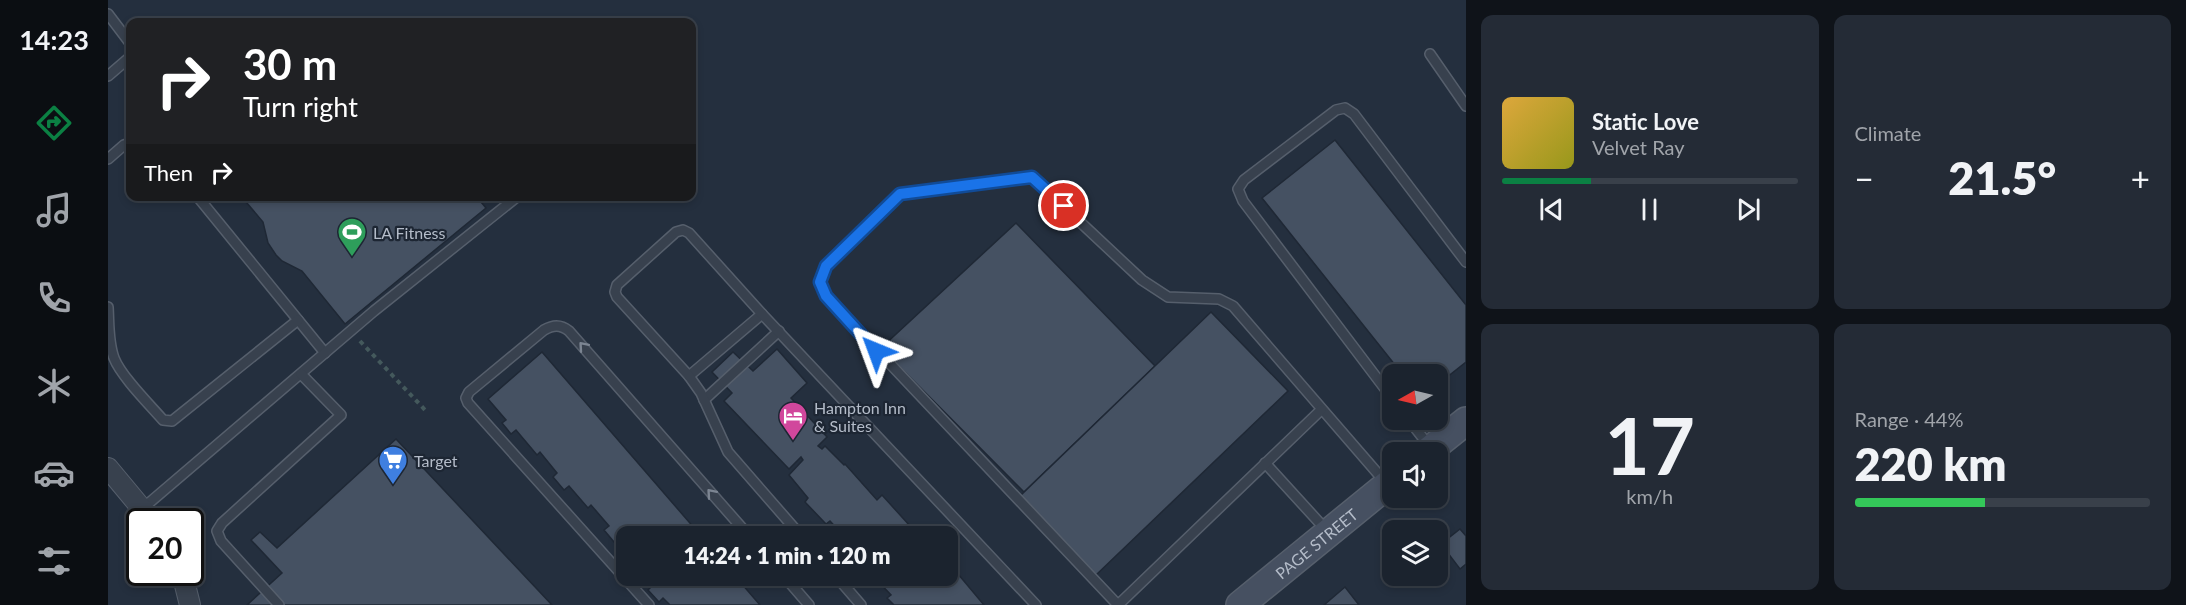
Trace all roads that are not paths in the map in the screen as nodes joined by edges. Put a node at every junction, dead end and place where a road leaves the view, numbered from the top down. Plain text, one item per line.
1 (108, 14) edge
2 (126, 38) edge
3 (1430, 54) dead end
4 (126, 60) edge
5 (108, 76) edge
6 (1466, 106) edge
7 (126, 144) edge
8 (108, 159) edge
9 (202, 201) edge
10 (512, 201) edge
11 (1466, 262) edge
12 (108, 306) edge
13 (762, 314) junction
14 (298, 320) junction
15 (780, 331) junction
16 (325, 353) junction
17 (301, 374) junction
18 (689, 376) junction
19 (1382, 385) edge
20 (704, 400) junction
21 (1322, 410) junction
22 (1461, 428) edge
23 (1442, 442) edge
24 (1265, 463) junction
25 (108, 468) edge
26 (1382, 474) edge
27 (1382, 489) edge
28 (140, 508) edge
29 (156, 508) edge
30 (740, 526) edge
31 (792, 526) edge
32 (1328, 533) junction
33 (616, 568) edge
34 (185, 586) edge
35 (632, 586) edge
36 (793, 586) edge
37 (845, 586) edge
38 (190, 605) edge
39 (279, 605) edge
40 (649, 605) edge
41 (809, 605) edge
42 (861, 605) edge
43 (1036, 605) edge
44 (1118, 605) edge
45 (1240, 605) edge

1 - 2 lane
3 - 6 lane
4 - 5 lane
7 - 8 lane
9 - 14 lane
10 - 16 lane
11 - 19 lane
12 - 14 lane
13 - 15 lane
13 - 18 lane
13 - 18 lane
14 - 16 lane
15 - 20 lane
15 - 43 lane
16 - 17 lane
17 - 29 lane
17 - 39 lane
18 - 20 lane
20 - 31 lane
21 - 24 lane
21 - 26 lane
21 - 44 lane
22 - 23 main road
24 - 32 lane
24 - 44 lane
25 - 28 street
27 - 32 main road, PAGE STREET
30 -> 33 lane
32 - 45 main road, PAGE STREET
34 - 38 street
35 -> 40 lane
36 - 41 lane
37 - 42 lane

